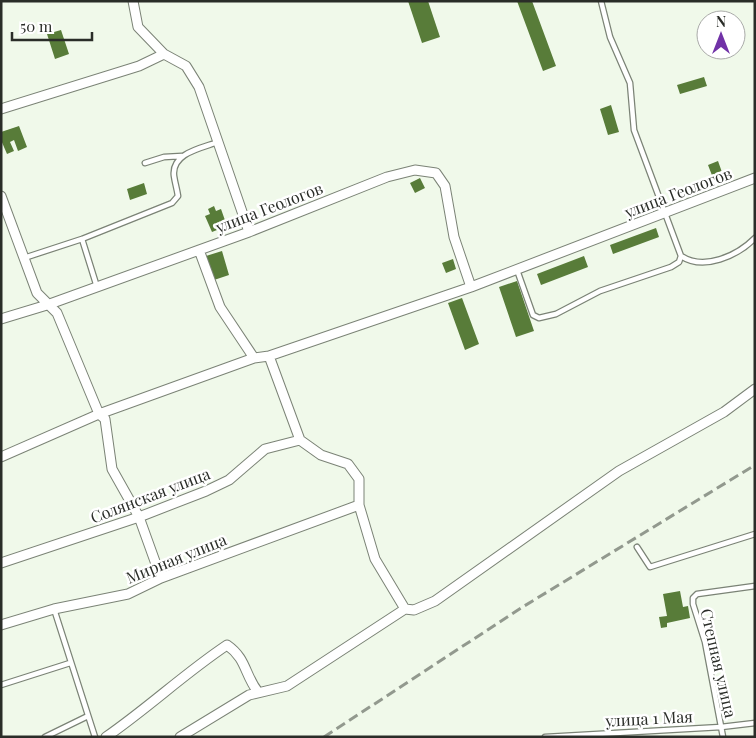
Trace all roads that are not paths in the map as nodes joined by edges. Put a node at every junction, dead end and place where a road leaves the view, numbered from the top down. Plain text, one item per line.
1 (133, 1) edge
2 (601, 1) edge
3 (164, 54) junction
4 (1, 109) edge
5 (218, 142) junction
6 (182, 156) junction
7 (145, 163) dead end
8 (755, 178) edge
9 (1, 196) edge
10 (666, 212) junction
11 (250, 232) junction
12 (755, 238) edge
13 (82, 239) junction
14 (199, 250) junction
15 (681, 256) junction
16 (24, 258) junction
17 (517, 270) junction
18 (97, 287) junction
19 (471, 287) junction
20 (48, 305) junction
21 (1, 319) edge
22 (269, 356) junction
23 (254, 358) junction
24 (755, 389) edge
25 (99, 414) junction
26 (300, 440) junction
27 (1, 457) edge
28 (359, 505) junction
29 (140, 517) junction
30 (755, 534) edge
31 (636, 548) dead end
32 (1, 563) edge
33 (161, 578) junction
34 (755, 586) edge
35 (54, 609) junction
36 (405, 609) junction
37 (1, 625) edge
38 (70, 663) junction
39 (1, 685) edge
40 (258, 692) junction
41 (88, 716) junction
42 (755, 723) edge
43 (721, 727) junction
44 (45, 737) edge
45 (95, 737) edge
46 (106, 737) edge
47 (180, 737) edge
48 (545, 737) edge
49 (723, 737) edge

1 - 3 street
2 - 10 lane
3 - 4 street
3 - 5 street
5 - 6 lane
5 - 11 street
6 - 7 lane
6 - 13 lane
8 - 10 street, улица Геологов
9 - 16 street
10 - 15 lane
10 - 17 street, улица Геологов
11 - 14 street, улица Геологов
11 - 19 street, улица Геологов
12 - 15 lane
13 - 16 lane
13 - 18 lane
14 - 18 street, улица Геологов
14 - 23 street
15 - 17 lane
16 - 20 street
17 - 19 street, улица Геологов
18 - 20 street, улица Геологов
19 - 22 street, улица Геологов
20 - 21 street, улица Геологов
20 - 25 street
22 - 23 street, улица Геологов
22 - 26 street
23 - 25 street, улица Геологов
24 - 36 street
25 - 27 street, улица Геологов
25 - 29 street
26 - 28 street
26 - 29 street, Солянская улица
28 - 33 street, Мирная улица
28 - 36 street
29 - 32 street, Солянская улица
29 - 33 street
30 - 31 lane
33 - 35 street, Мирная улица
34 - 43 lane, Степная улица
35 - 37 street, Мирная улица
35 - 38 lane
36 - 40 street
38 - 39 lane
38 - 41 lane
40 - 46 street
40 - 47 street
41 - 44 lane
41 - 45 lane
42 - 43 lane, улица 1 Мая
43 - 48 lane, улица 1 Мая
43 - 49 lane, Степная улица

